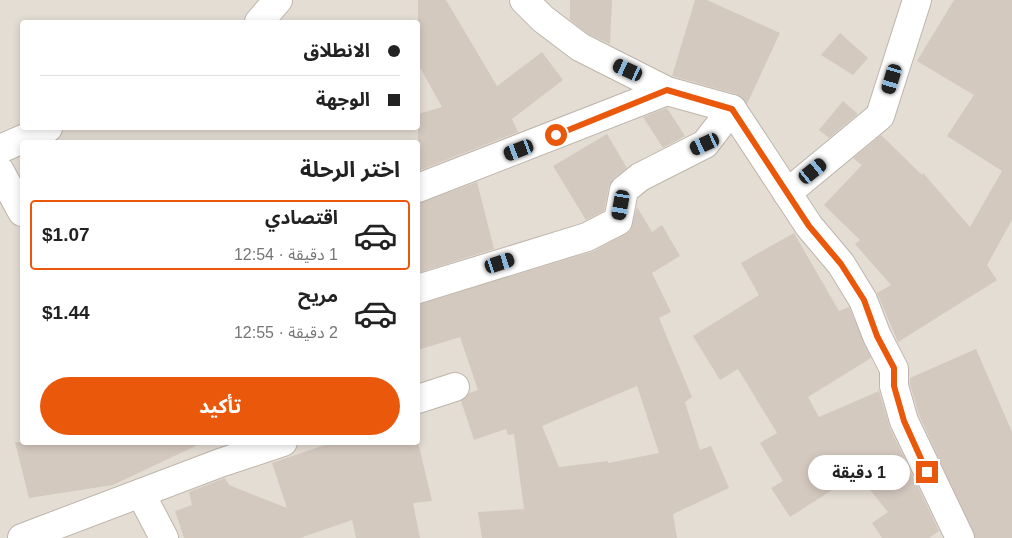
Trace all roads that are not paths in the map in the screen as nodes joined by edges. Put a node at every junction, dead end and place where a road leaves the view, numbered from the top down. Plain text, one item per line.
1 (278, 0) edge
2 (524, 0) edge
3 (917, 0) edge
4 (261, 20) edge
5 (667, 90) junction
6 (732, 109) junction
7 (44, 130) edge
8 (24, 140) edge
9 (20, 142) edge
10 (1, 152) edge
11 (420, 187) edge
12 (787, 193) junction
13 (20, 206) edge
14 (420, 288) edge
15 (455, 387) dead end
16 (420, 398) edge
17 (274, 445) edge
18 (141, 494) junction
19 (22, 538) edge
20 (164, 538) edge
21 (960, 538) edge

1 - 4 street
2 - 5 street
3 - 12 street
5 - 6 street
5 - 11 street
6 - 12 street
6 - 14 street
7 - 8 street
9 - 10 street
10 - 13 street
12 - 21 street
15 - 16 street
17 - 18 street
18 - 19 street
18 - 20 street

